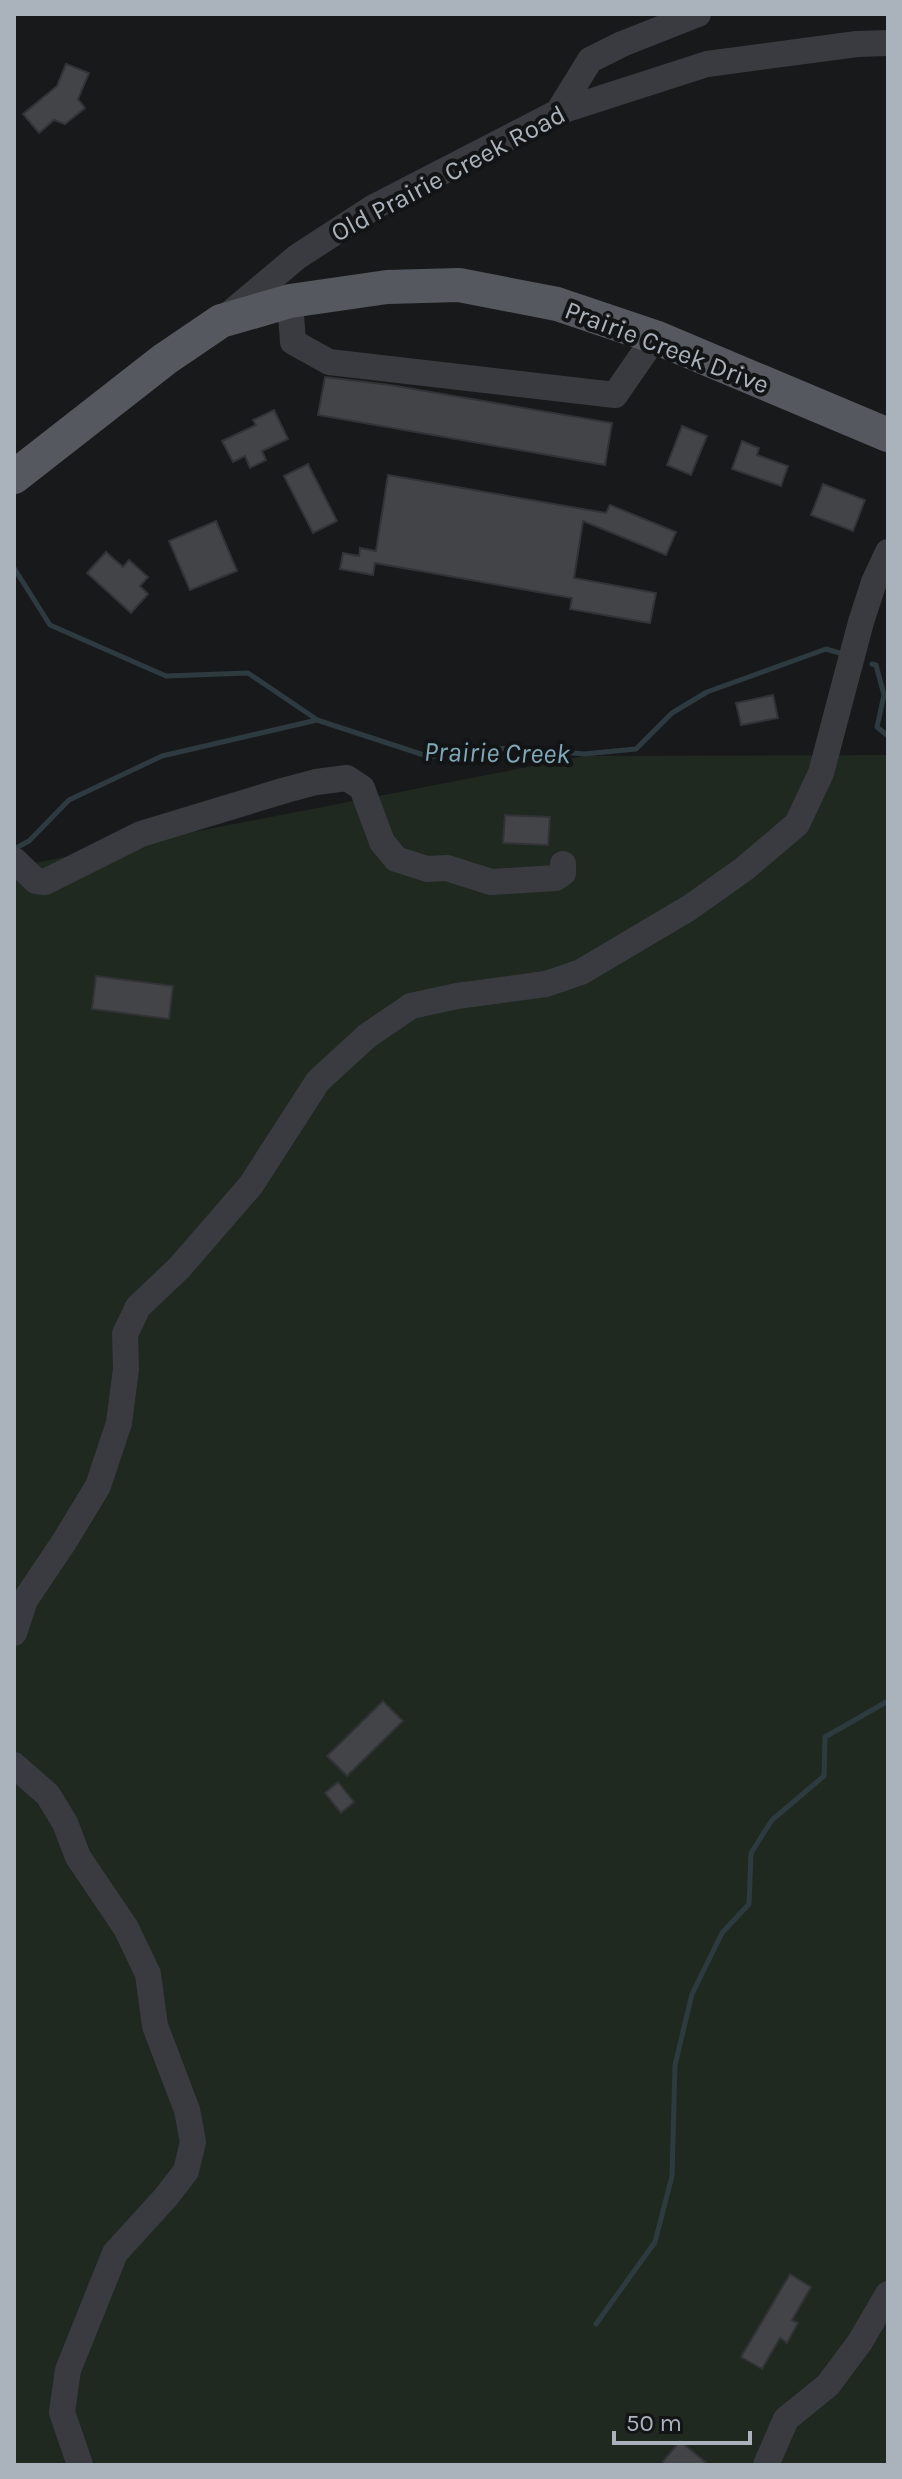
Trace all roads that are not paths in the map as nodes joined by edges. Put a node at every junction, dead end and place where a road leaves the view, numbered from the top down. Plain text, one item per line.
1 (698, 14) edge
2 (888, 43) edge
3 (558, 112) junction
4 (290, 301) junction
5 (221, 321) junction
6 (655, 337) junction
7 (888, 435) edge
8 (14, 477) edge
9 (888, 552) edge
10 (15, 862) edge
11 (563, 864) dead end
12 (14, 1633) edge
13 (14, 1765) edge
14 (888, 2294) edge
15 (80, 2465) edge
16 (766, 2465) edge

1 - 3 street
2 - 3 street, Old Prairie Creek Road
3 - 5 street, Old Prairie Creek Road
4 - 5 main road, Prairie Creek Drive
4 - 6 main road, Prairie Creek Drive
4 - 6 street
5 - 8 main road, Prairie Creek Drive
6 - 7 main road, Prairie Creek Drive
9 - 12 street
10 - 11 street
13 - 15 street
14 - 16 street

